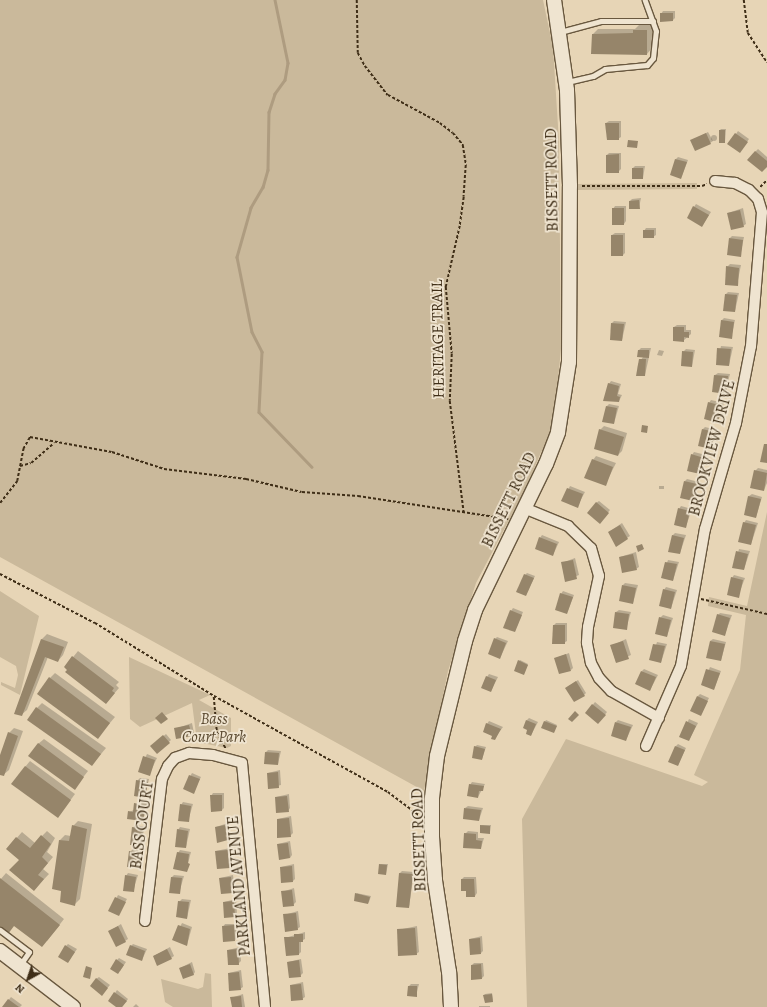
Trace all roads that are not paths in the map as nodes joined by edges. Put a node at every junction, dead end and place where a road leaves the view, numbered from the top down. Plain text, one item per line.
1 (554, 0) edge
2 (645, 0) edge
3 (653, 21) junction
4 (560, 32) junction
5 (566, 82) junction
6 (715, 181) road end
7 (524, 508) junction
8 (659, 718) junction
9 (646, 746) dead end
10 (242, 762) joint
11 (144, 920) dead end
12 (0, 930) edge
13 (0, 951) edge
14 (19, 966) junction
15 (73, 1007) edge
16 (265, 1007) edge
17 (451, 1007) edge

1 - 4 main road, BISSETT ROAD
2 - 3 lane
3 - 4 lane
3 - 5 lane
4 - 5 main road, BISSETT ROAD
5 - 7 main road, BISSETT ROAD
6 - 8 street, BROOKVIEW DRIVE
7 - 8 street
7 - 17 main road, BISSETT ROAD
8 - 9 street, BROOKVIEW DRIVE
10 - 11 street, BASS COURT
10 - 16 street, PARKLAND AVENUE
12 - 14 lane
13 - 14 main road
14 - 15 main road

